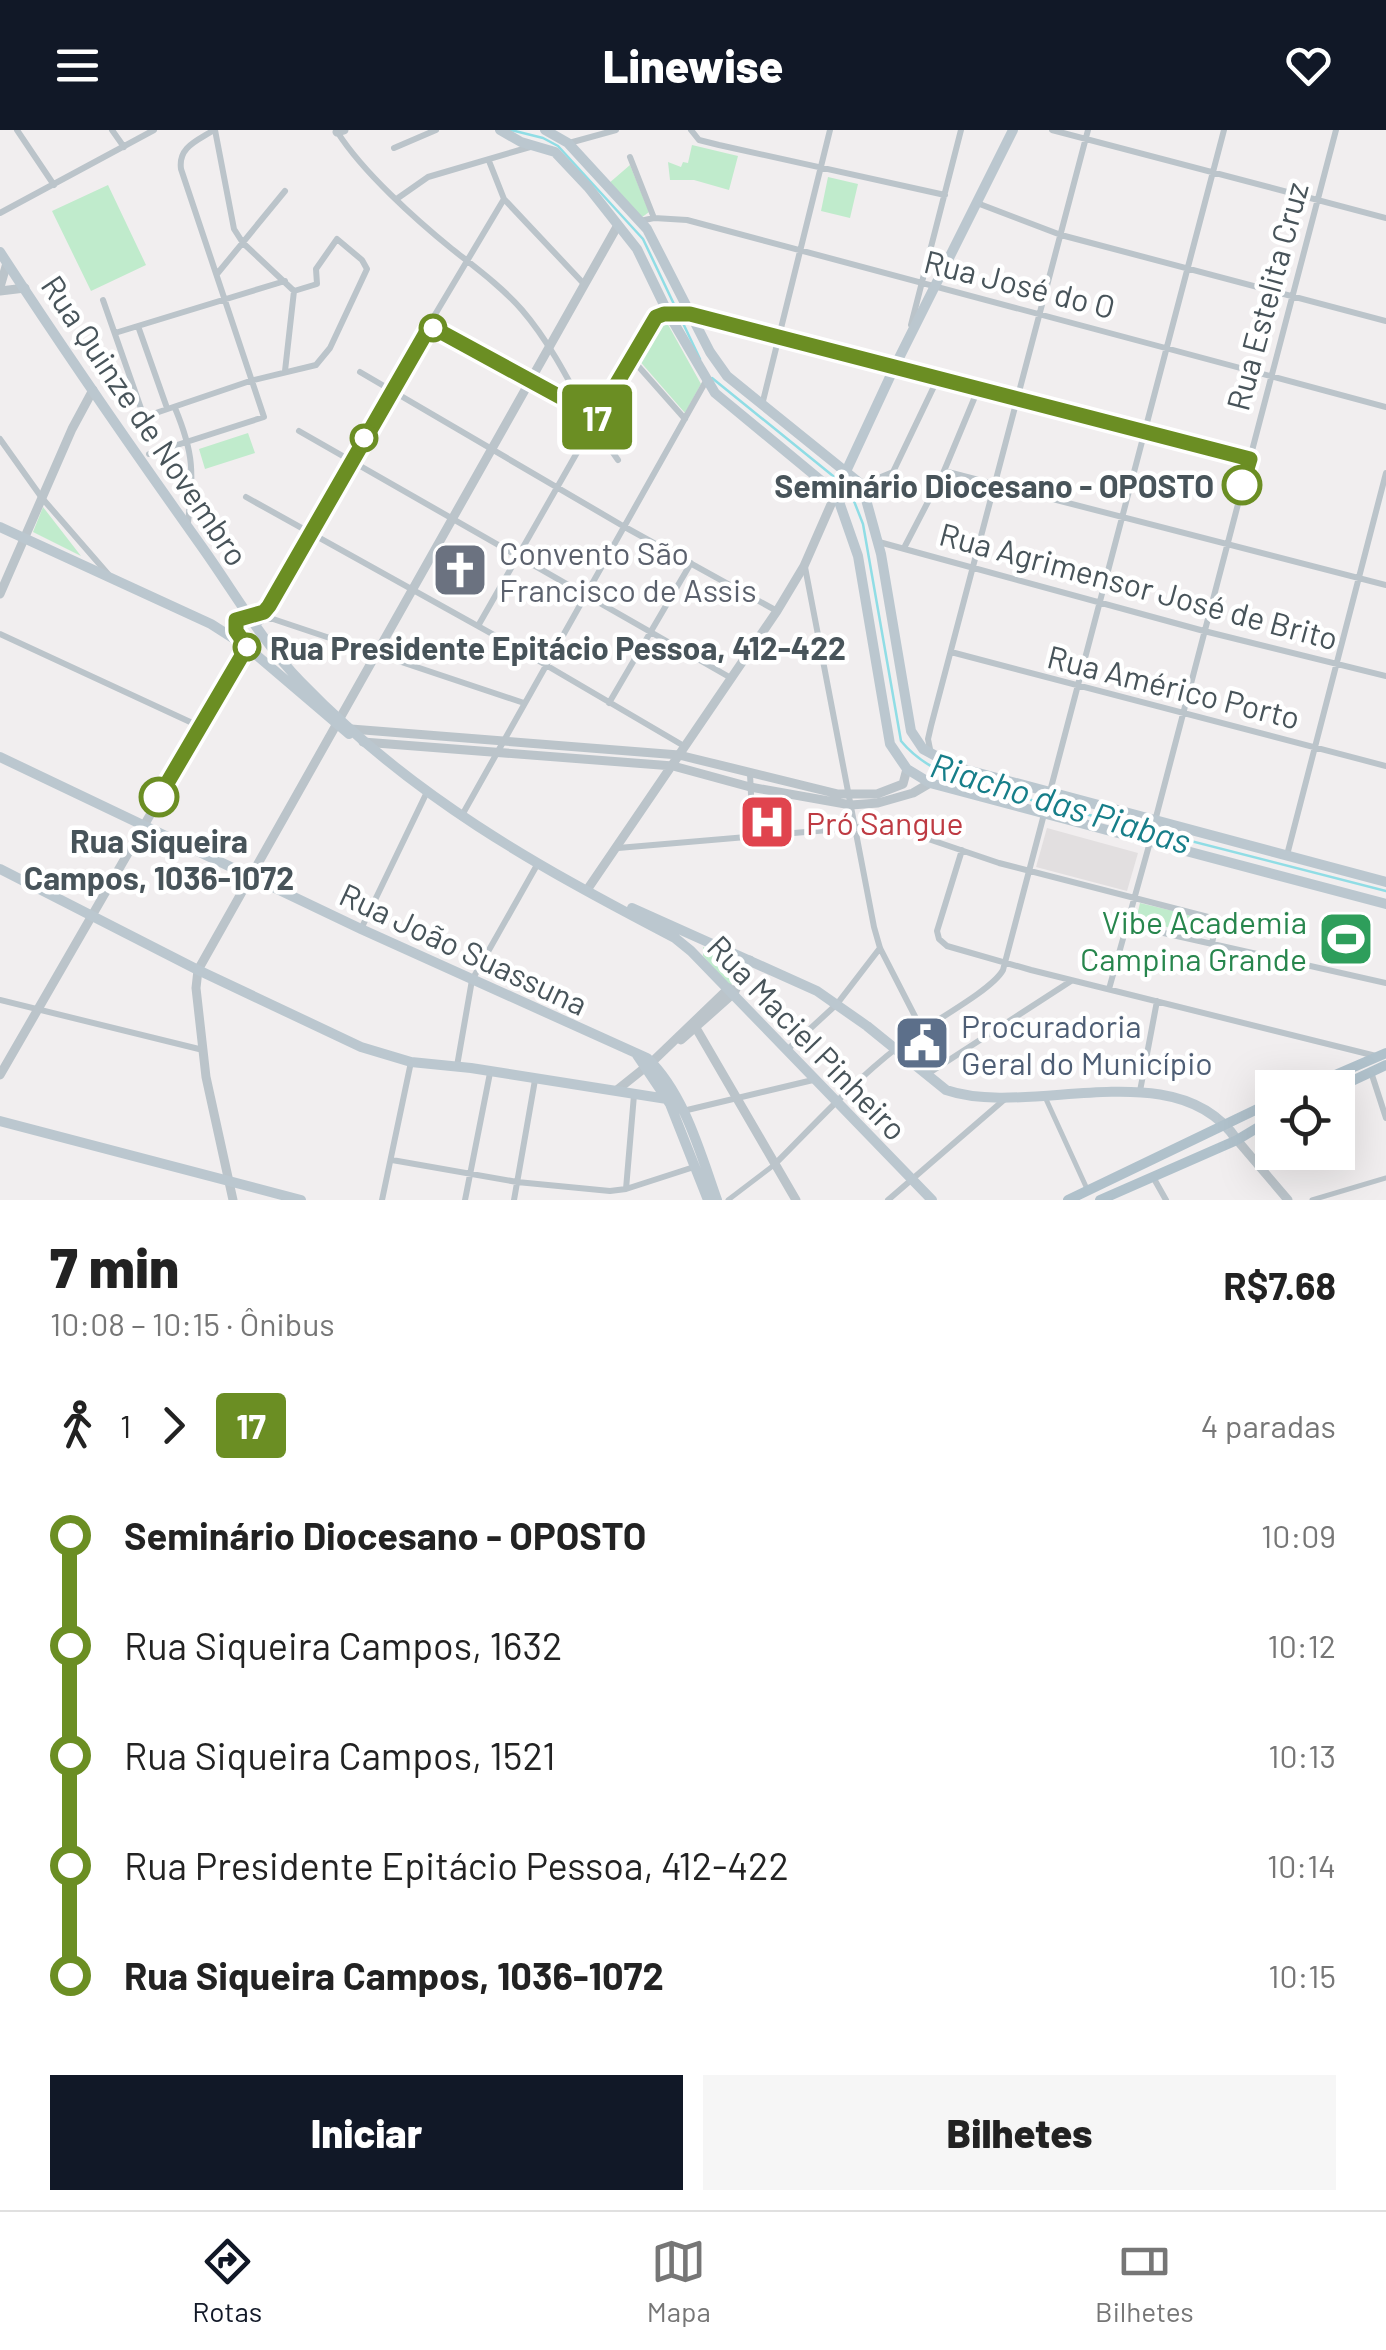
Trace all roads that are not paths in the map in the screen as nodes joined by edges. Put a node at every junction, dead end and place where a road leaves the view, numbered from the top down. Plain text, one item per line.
1 (17, 130) edge
2 (112, 130) edge
3 (154, 130) edge
4 (215, 130) edge
5 (436, 130) edge
6 (500, 130) edge
7 (545, 130) edge
8 (616, 130) edge
9 (692, 130) edge
10 (830, 130) edge
11 (962, 130) edge
12 (1013, 130) edge
13 (1052, 130) edge
14 (1088, 130) edge
15 (1224, 130) edge
16 (1336, 130) edge
17 (339, 131) edge
18 (1086, 140) junction
19 (568, 143) junction
20 (536, 145) junction
21 (124, 147) junction
22 (394, 148) dead end
23 (630, 157) dead end
24 (490, 161) junction
25 (821, 168) junction
26 (1212, 172) junction
27 (54, 184) junction
28 (284, 192) dead end
29 (945, 195) junction
30 (398, 198) junction
31 (504, 199) junction
32 (1318, 200) junction
33 (977, 203) junction
34 (0, 213) edge
35 (654, 218) junction
36 (1386, 218) edge
37 (640, 221) junction
38 (618, 225) junction
39 (1061, 235) junction
40 (243, 243) junction
41 (0, 252) edge
42 (801, 252) junction
43 (466, 260) junction
44 (7, 263) junction
45 (1187, 268) junction
46 (216, 275) junction
47 (285, 281) junction
48 (921, 283) junction
49 (584, 284) junction
50 (936, 287) junction
51 (26, 288) junction
52 (0, 289) edge
53 (294, 291) junction
54 (1292, 296) junction
55 (224, 298) junction
56 (104, 300) dead end
57 (668, 314) junction
58 (690, 314) junction
59 (1040, 314) junction
60 (1386, 321) edge
61 (138, 326) junction
62 (430, 326) junction
63 (115, 333) junction
64 (779, 338) junction
65 (908, 341) junction
66 (1166, 346) junction
67 (548, 347) junction
68 (631, 358) junction
69 (895, 366) junction
70 (285, 371) junction
71 (360, 372) dead end
72 (1271, 374) junction
73 (938, 378) junction
74 (530, 380) junction
75 (250, 381) junction
76 (706, 381) junction
77 (979, 387) junction
78 (93, 390) junction
79 (390, 390) junction
80 (1018, 397) junction
81 (762, 406) junction
82 (1386, 407) edge
83 (171, 408) junction
84 (584, 409) junction
85 (686, 419) junction
86 (595, 420) junction
87 (1145, 430) junction
88 (299, 431) dead end
89 (0, 439) edge
90 (190, 442) junction
91 (492, 447) junction
92 (150, 454) dead end
93 (1250, 459) junction
94 (618, 460) dead end
95 (350, 461) junction
96 (944, 470) junction
97 (846, 472) junction
98 (1386, 473) edge
99 (995, 483) junction
100 (862, 484) junction
101 (560, 487) junction
102 (837, 491) junction
103 (1384, 493) edge
104 (246, 496) dead end
105 (42, 498) junction
106 (1122, 515) junction
107 (450, 519) junction
108 (623, 526) junction
109 (0, 527) edge
110 (188, 527) junction
111 (310, 530) junction
112 (24, 539) junction
113 (878, 542) junction
114 (1226, 542) junction
115 (904, 548) junction
116 (518, 556) junction
117 (690, 563) junction
118 (804, 566) junction
119 (972, 567) junction
120 (1359, 577) junction
121 (116, 582) junction
122 (1386, 585) edge
123 (412, 590) junction
124 (0, 594) edge
125 (587, 595) junction
126 (1100, 602) junction
127 (777, 612) junction
128 (236, 620) junction
129 (254, 620) junction
130 (211, 624) junction
131 (478, 626) junction
132 (1204, 631) junction
133 (651, 633) junction
134 (0, 634) edge
135 (272, 646) junction
136 (249, 649) junction
137 (375, 652) junction
138 (951, 652) junction
139 (545, 664) junction
140 (1336, 664) junction
141 (1386, 676) edge
142 (731, 678) junction
143 (1076, 686) junction
144 (524, 703) junction
145 (609, 703) junction
146 (1181, 715) junction
147 (338, 722) junction
148 (932, 726) junction
149 (201, 727) junction
150 (351, 729) junction
151 (911, 731) junction
152 (363, 742) junction
153 (395, 743) junction
154 (501, 747) junction
155 (1316, 748) junction
156 (682, 751) junction
157 (622, 755) junction
158 (932, 755) junction
159 (0, 758) edge
160 (388, 760) junction
161 (673, 766) junction
162 (1386, 766) edge
163 (907, 769) junction
164 (750, 774) junction
165 (930, 783) junction
166 (750, 787) junction
167 (427, 792) junction
168 (1049, 795) junction
169 (850, 800) junction
170 (1044, 815) junction
171 (460, 818) junction
172 (1155, 822) junction
173 (142, 825) junction
174 (854, 826) junction
175 (753, 835) junction
176 (1150, 842) junction
177 (618, 848) junction
178 (962, 850) junction
179 (1286, 856) junction
180 (537, 865) junction
181 (0, 869) edge
182 (1028, 870) junction
183 (248, 877) junction
184 (1386, 882) edge
185 (588, 890) junction
186 (1134, 898) junction
187 (1386, 904) edge
188 (92, 915) junction
189 (1128, 925) junction
190 (361, 929) junction
191 (699, 940) junction
192 (1212, 944) junction
193 (880, 948) junction
194 (691, 951) junction
195 (750, 960) junction
196 (1005, 963) junction
197 (198, 970) junction
198 (472, 980) junction
199 (1072, 980) junction
200 (1386, 984) edge
201 (1109, 988) junction
202 (731, 991) junction
203 (0, 1000) edge
204 (1157, 1001) junction
205 (837, 1004) junction
206 (40, 1009) junction
207 (696, 1028) junction
208 (921, 1028) junction
209 (895, 1049) junction
210 (203, 1050) junction
211 (664, 1050) junction
212 (787, 1050) junction
213 (1383, 1058) edge
214 (411, 1062) junction
215 (649, 1064) junction
216 (457, 1066) junction
217 (1351, 1070) edge
218 (1371, 1072) junction
219 (490, 1073) junction
220 (0, 1074) edge
221 (926, 1075) junction
222 (535, 1080) junction
223 (813, 1080) junction
224 (1355, 1080) edge
225 (617, 1090) junction
226 (1140, 1091) junction
227 (1044, 1094) junction
228 (634, 1095) junction
229 (1009, 1095) junction
230 (737, 1097) junction
231 (667, 1100) junction
232 (836, 1102) junction
233 (1255, 1110) edge
234 (682, 1112) junction
235 (1386, 1118) edge
236 (0, 1121) edge
237 (1226, 1123) junction
238 (1255, 1129) edge
239 (1237, 1140) junction
240 (392, 1160) junction
241 (775, 1164) junction
242 (694, 1167) junction
243 (470, 1174) junction
244 (1152, 1176) junction
245 (1386, 1178) edge
246 (227, 1180) junction
247 (912, 1181) junction
248 (517, 1182) junction
249 (630, 1188) junction
250 (596, 1190) junction
251 (1088, 1191) junction
252 (630, 1199) edge
253 (233, 1200) edge
254 (302, 1200) edge
255 (382, 1200) edge
256 (466, 1200) edge
257 (514, 1200) edge
258 (604, 1200) edge
259 (708, 1200) edge
260 (717, 1200) edge
261 (728, 1200) edge
262 (796, 1200) edge
263 (888, 1200) edge
264 (932, 1200) edge
265 (1068, 1200) edge
266 (1100, 1200) edge
267 (1166, 1200) edge
268 (1288, 1200) edge
269 (1312, 1200) edge

1 - 27 street
2 - 21 street
3 - 21 street
4 - 40 street
4 - 46 street
5 - 22 street
6 - 20 main road
7 - 19 main road
8 - 19 street
9 - 25 street
10 - 25 street
11 - 29 street
12 - 33 main road
13 - 18 street
14 - 18 street
15 - 26 street
16 - 32 street, Rua Estelita Cruz
17 - 30 street
18 - 26 street
18 - 39 street
19 - 37 main road
20 - 24 street
20 - 38 main road
21 - 27 street
23 - 35 street
24 - 30 street
24 - 31 street
25 - 29 street
25 - 42 street
26 - 32 street
26 - 45 street
27 - 34 street
28 - 40 street
29 - 48 street
30 - 43 street
31 - 43 street
31 - 49 street
32 - 36 street
32 - 54 street, Rua Estelita Cruz
33 - 39 street
33 - 50 main road
35 - 37 street, Rua José do O
35 - 42 street, Rua José do O
37 - 58 main road
38 - 49 street
38 - 57 main road
39 - 45 street
39 - 59 street
40 - 46 street
40 - 47 street
41 - 44 main road, Rua Quinze de Novembro
42 - 48 street, Rua José do O
42 - 64 street
43 - 62 street
43 - 67 street
44 - 51 main road, Rua Quinze de Novembro
44 - 52 street
45 - 54 street
45 - 66 street
46 - 55 street
47 - 53 street
47 - 55 street
48 - 50 street, Rua José do O
48 - 65 street
49 - 67 street
50 - 59 street, Rua José do O
50 - 65 main road
51 - 52 street
51 - 78 main road, Rua Quinze de Novembro
53 - 70 street
53 - 70 street
54 - 60 street
54 - 72 street, Rua Estelita Cruz
55 - 61 street
55 - 75 street
56 - 63 street
57 - 58 street
57 - 68 street
57 - 76 main road
58 - 64 street
58 - 81 main road
59 - 66 street, Rua José do O
59 - 80 street
61 - 63 street
61 - 83 street
62 - 74 street
62 - 79 street
63 - 83 street
64 - 69 street
64 - 81 street
65 - 69 main road
66 - 72 street, Rua José do O
66 - 87 street
67 - 74 street
67 - 84 street
68 - 85 street
68 - 86 street
69 - 73 street
69 - 97 main road
70 - 75 street
71 - 79 street
72 - 82 street, Rua José do O
72 - 93 street, Rua Estelita Cruz
73 - 77 street
73 - 100 street
74 - 84 street
74 - 91 street
75 - 83 street
75 - 90 street
76 - 85 street
76 - 102 main road
77 - 80 street
77 - 96 street
78 - 105 street
78 - 110 main road, Rua Quinze de Novembro
79 - 91 street
79 - 95 street
80 - 87 street
80 - 99 street
81 - 97 main road
83 - 90 street
84 - 86 street
85 - 108 street
86 - 94 street
86 - 101 street
87 - 93 street
87 - 106 street
88 - 95 street
89 - 105 street
90 - 92 street
90 - 110 street
91 - 101 street
91 - 107 street
93 - 114 street, Rua Estelita Cruz
95 - 107 street
95 - 111 street
96 - 99 street
96 - 115 street
97 - 100 main road
97 - 102 main road
98 - 103 street
99 - 106 street
99 - 119 street
100 - 113 main road
101 - 108 street
101 - 116 street
102 - 118 street
102 - 163 main road
103 - 120 street
104 - 111 street
105 - 112 street
105 - 121 street
106 - 114 street
106 - 126 street
107 - 116 street
107 - 123 street
108 - 117 street
108 - 125 street
109 - 112 main road
110 - 129 main road, Rua Quinze de Novembro
111 - 123 street
111 - 129 street
112 - 121 main road
112 - 124 street
113 - 115 street, Rua Agrimensor José de Brito
113 - 151 main road
114 - 120 street
114 - 132 street, Rua Estelita Cruz
115 - 119 street, Rua Agrimensor José de Brito
116 - 125 street
116 - 131 street
117 - 127 street
117 - 133 street
118 - 127 street
118 - 169 street
119 - 126 street, Rua Agrimensor José de Brito
119 - 138 street
120 - 122 street
120 - 140 street
121 - 130 main road
123 - 131 street
123 - 137 street
125 - 133 street
125 - 139 street
126 - 132 street, Rua Agrimensor José de Brito
126 - 143 street
127 - 142 street
128 - 129 main road
128 - 130 main road
128 - 136 main road
129 - 135 main road, Rua Quinze de Novembro
129 - 137 street
130 - 136 main road
131 - 139 street
132 - 140 street, Rua Agrimensor José de Brito
132 - 146 street, Rua Estelita Cruz
133 - 142 street
133 - 145 street
134 - 149 street
135 - 136 main road
135 - 147 main road, Rua Quinze de Novembro
136 - 147 main road
136 - 149 street
137 - 144 street
137 - 147 street
138 - 143 street, Rua Américo Porto
138 - 148 street
139 - 144 street
139 - 145 street
140 - 141 street, Rua Agrimensor José de Brito
140 - 155 street
142 - 156 street
143 - 146 street, Rua Américo Porto
143 - 168 street
144 - 154 street
145 - 156 street
146 - 155 street, Rua Américo Porto
146 - 172 street, Rua Estelita Cruz
147 - 150 main road
147 - 152 main road
147 - 183 street
148 - 151 street
148 - 158 street
149 - 173 street
150 - 152 main road
150 - 154 street
151 - 158 main road
152 - 153 street
152 - 160 main road
153 - 154 street
153 - 160 street
154 - 157 street
154 - 171 street
155 - 162 street, Rua Américo Porto
155 - 179 street
156 - 157 street
156 - 161 street
156 - 164 street
157 - 161 street
158 - 168 main road
159 - 173 main road, Rua João Suassuna
160 - 167 main road
161 - 166 street
161 - 177 street
163 - 165 main road
163 - 169 street
164 - 166 street
164 - 169 street
165 - 169 street
165 - 170 main road
166 - 169 street
166 - 175 street
167 - 171 main road
167 - 190 street
168 - 170 street
168 - 172 main road
169 - 174 street
170 - 176 main road
170 - 182 street
171 - 180 main road
172 - 179 main road
173 - 183 main road, Rua João Suassuna
173 - 188 street
174 - 175 street
174 - 178 street
174 - 193 street
175 - 177 street
176 - 186 street
176 - 187 main road
177 - 185 street
178 - 182 street
178 - 196 street
179 - 184 main road
180 - 185 main road
180 - 198 street
181 - 188 main road
182 - 186 street
182 - 196 street
183 - 190 main road, Rua João Suassuna
183 - 197 street
185 - 191 main road
185 - 194 main road, Rua Maciel Pinheiro
186 - 189 street
186 - 192 street
188 - 197 main road
188 - 206 street
189 - 192 street
189 - 201 street
190 - 198 main road, Rua João Suassuna
191 - 194 street
191 - 195 main road
192 - 200 street
193 - 205 street
193 - 208 street
194 - 202 main road, Rua Maciel Pinheiro
195 - 202 street
195 - 205 main road
196 - 199 street
196 - 208 street
197 - 210 street
197 - 214 main road
198 - 215 main road, Rua João Suassuna
198 - 216 street
199 - 201 street
199 - 221 street
201 - 204 street
202 - 207 street
202 - 211 street
202 - 212 main road, Rua Maciel Pinheiro
203 - 206 street
204 - 213 street
204 - 226 street
205 - 209 main road
205 - 212 street
206 - 210 street
206 - 220 street
207 - 211 street
207 - 230 street
208 - 209 street
209 - 221 main road
209 - 232 street
210 - 246 street
211 - 215 street
212 - 223 main road, Rua Maciel Pinheiro
213 - 217 main road
213 - 218 main road
214 - 216 main road
214 - 240 street
215 - 225 street
215 - 231 main road
215 - 234 main road
216 - 219 main road
218 - 224 main road
218 - 235 street
219 - 222 main road
219 - 243 street
221 - 229 main road
222 - 225 main road
222 - 248 street
223 - 230 street
223 - 232 main road, Rua Maciel Pinheiro
225 - 228 main road
226 - 227 main road
226 - 237 main road
227 - 229 main road
227 - 251 street
228 - 231 main road
228 - 249 street
229 - 247 street
230 - 234 street
230 - 241 street
231 - 242 main road
232 - 241 street
232 - 247 main road, Rua Maciel Pinheiro
233 - 237 main road
234 - 260 main road
236 - 246 main road
237 - 239 main road
237 - 251 main road
238 - 239 main road
239 - 244 main road
239 - 268 street
240 - 243 street
240 - 255 street
241 - 261 street
241 - 262 street
242 - 249 street
242 - 259 main road
243 - 248 street
243 - 256 street
244 - 266 main road
244 - 267 street
245 - 269 street
246 - 253 street
246 - 254 main road
247 - 263 street
247 - 264 main road, Rua Maciel Pinheiro
248 - 250 street
248 - 257 street
249 - 250 street
249 - 252 street
250 - 258 street
251 - 265 main road

